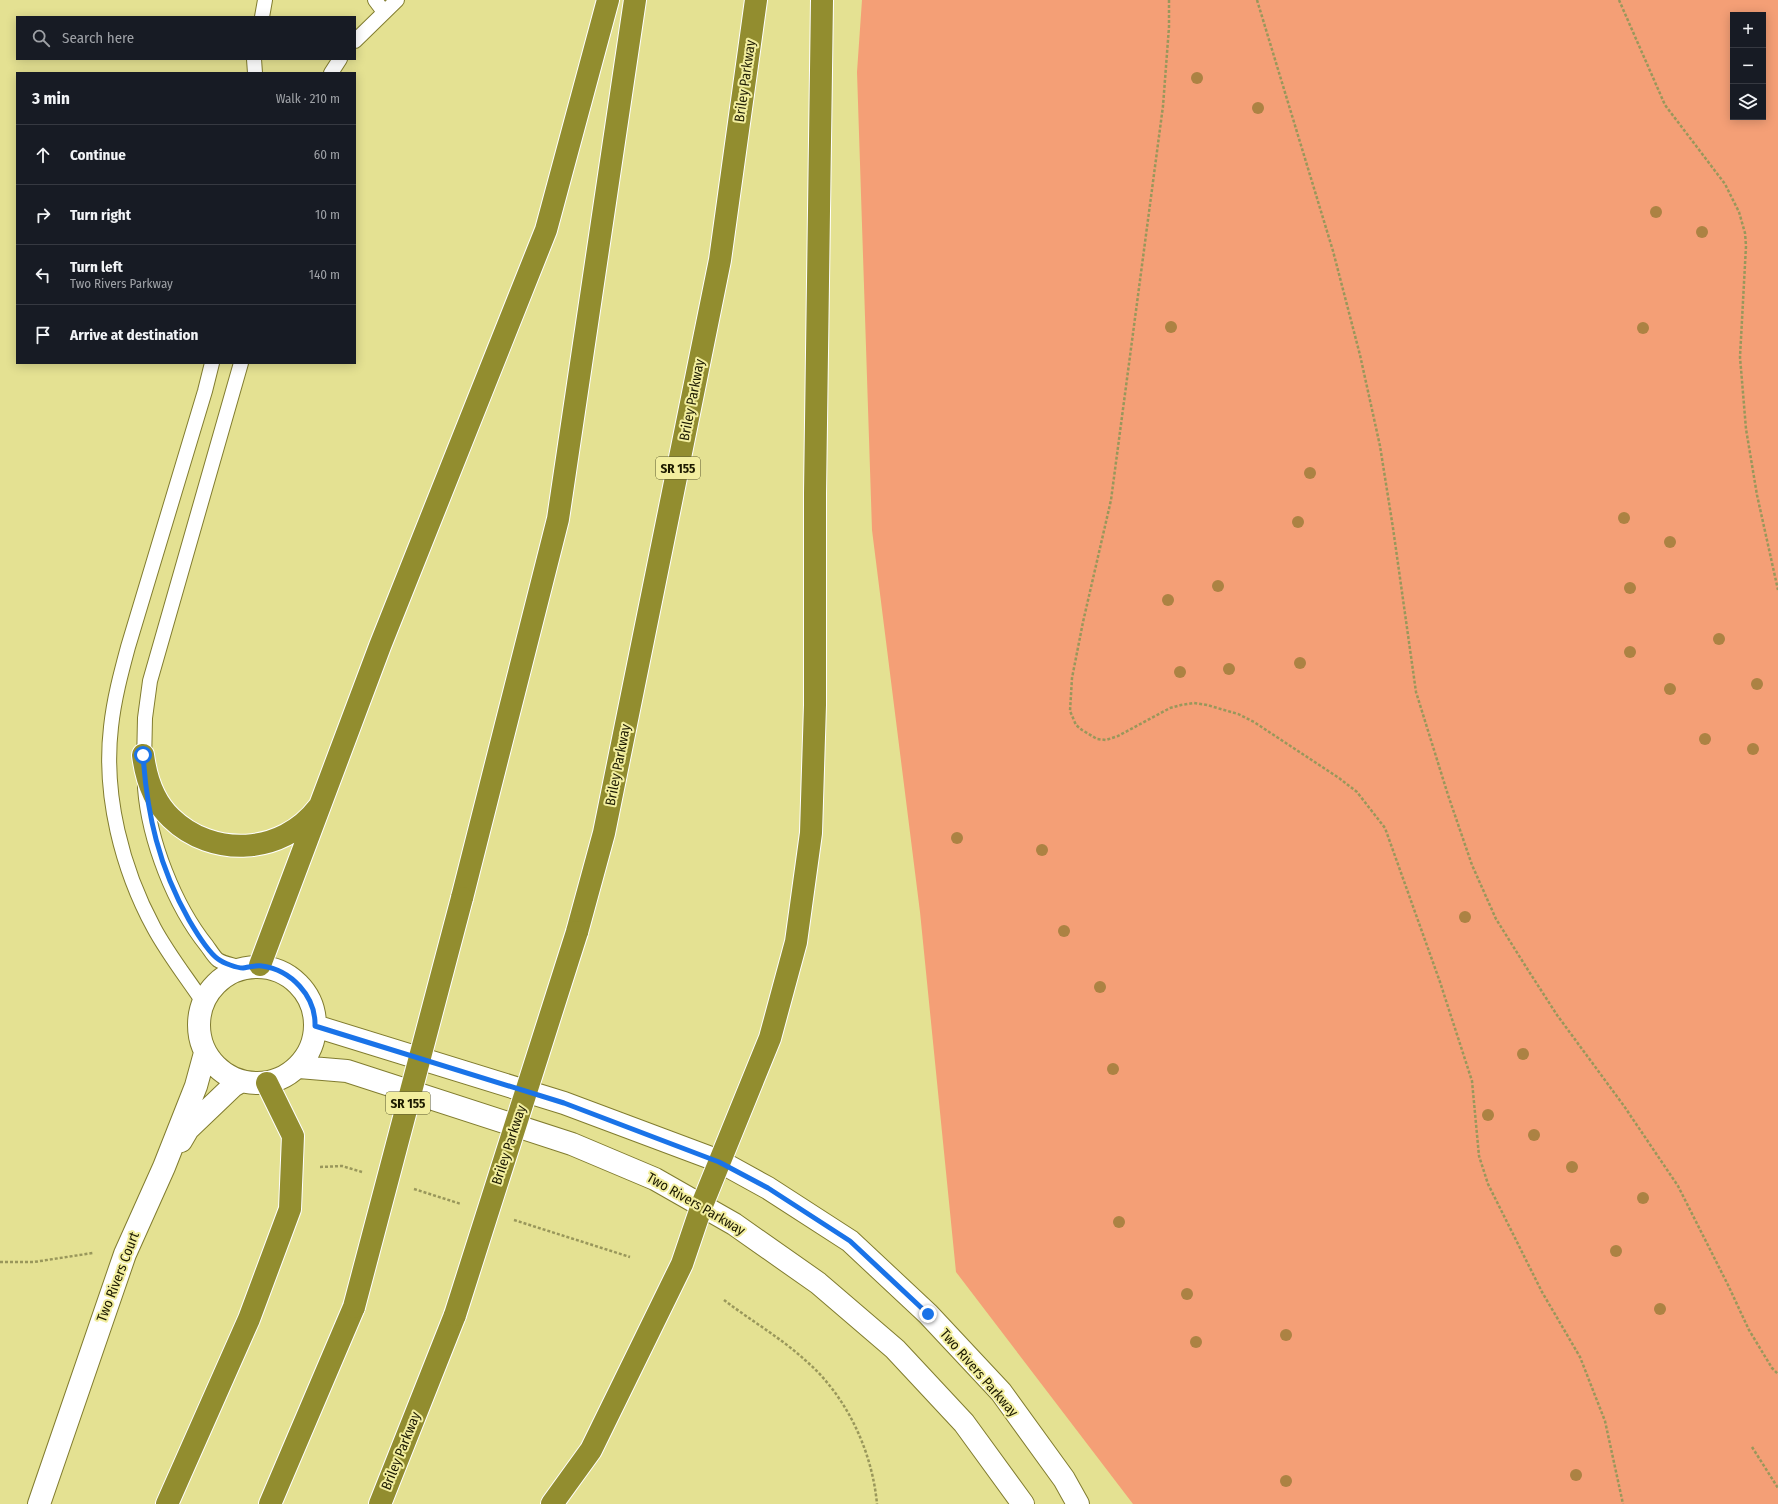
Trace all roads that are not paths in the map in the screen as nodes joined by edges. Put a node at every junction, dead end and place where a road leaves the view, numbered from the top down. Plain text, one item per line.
1 (265, 0) edge
2 (375, 0) edge
3 (397, 0) edge
4 (608, 0) edge
5 (635, 0) edge
6 (756, 0) edge
7 (822, 0) edge
8 (384, 12) junction
9 (262, 16) edge
10 (356, 40) edge
11 (254, 60) edge
12 (339, 60) edge
13 (255, 72) edge
14 (332, 72) edge
15 (212, 364) edge
16 (241, 364) edge
17 (143, 755) junction
18 (323, 801) junction
19 (251, 967) junction
20 (203, 1002) junction
21 (315, 1026) junction
22 (205, 1053) junction
23 (298, 1067) junction
24 (242, 1081) junction
25 (267, 1083) junction
26 (719, 1162) junction
27 (164, 1167) junction
28 (702, 1205) junction
29 (39, 1504) edge
30 (167, 1504) edge
31 (270, 1504) edge
32 (380, 1504) edge
33 (552, 1504) edge
34 (1023, 1504) edge
35 (1078, 1504) edge

1 - 9 lane
2 - 8 lane
3 - 8 lane
4 - 18 highway
5 - 31 highway, SR 155, bridge
6 - 32 highway, Briley Parkway / SR 155, bridge
7 - 26 highway
8 - 10 lane
11 - 13 lane
12 - 14 lane
15 - 20 lane
16 - 17 lane
17 - 18 highway
17 - 19 lane
18 - 19 highway
19 - 20 street
19 - 21 street
20 - 22 street
21 - 23 street
21 - 26 street, Two Rivers Parkway
22 - 24 street
22 - 27 street, Two Rivers Court
23 - 25 street
23 - 28 street, Two Rivers Parkway
24 - 25 street
24 - 27 street
25 - 30 highway
26 - 28 highway
26 - 35 street, Two Rivers Parkway
27 - 29 street, Two Rivers Court
28 - 33 highway
28 - 34 street, Two Rivers Parkway

